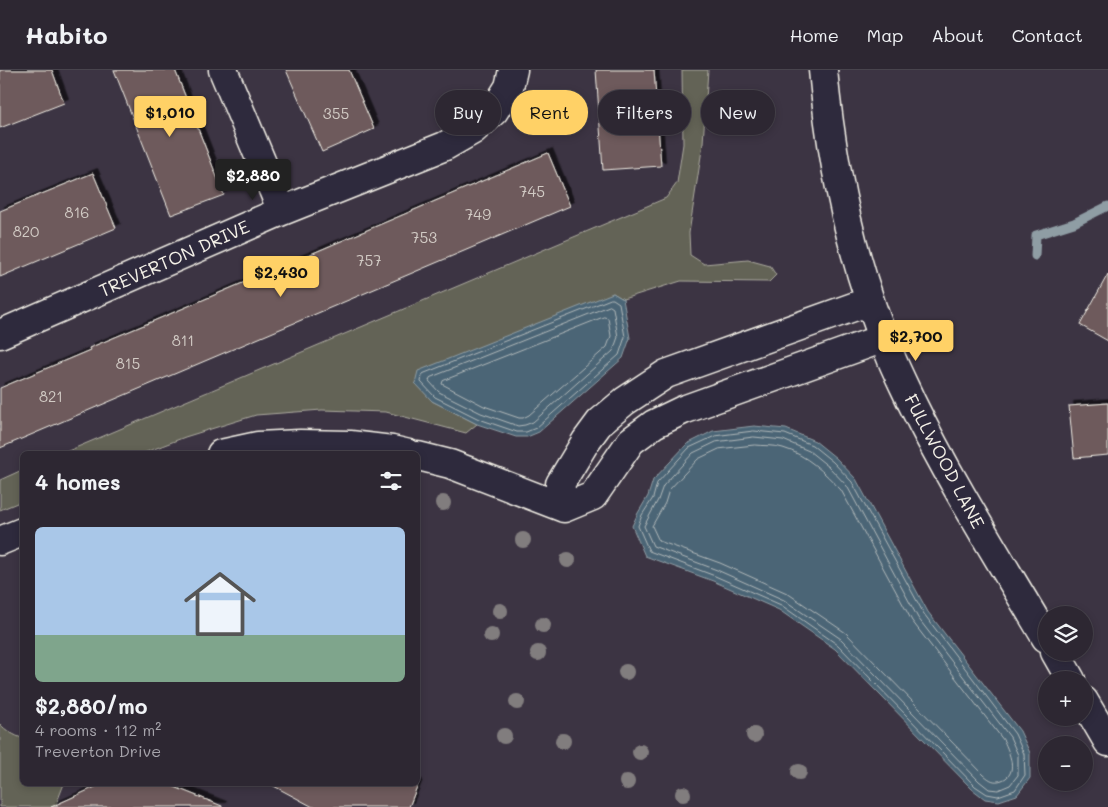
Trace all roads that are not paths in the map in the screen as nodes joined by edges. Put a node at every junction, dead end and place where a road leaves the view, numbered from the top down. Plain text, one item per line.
1 (224, 70) edge
2 (513, 70) edge
3 (823, 70) edge
4 (282, 211) junction
5 (870, 301) junction
6 (0, 334) edge
7 (884, 338) junction
8 (235, 451) edge
9 (396, 451) edge
10 (420, 456) edge
11 (564, 508) junction
12 (20, 533) edge
13 (0, 541) edge
14 (1038, 624) edge
15 (1093, 716) edge
16 (1108, 742) edge

1 - 4 street
2 - 4 street, TREVERTON DRIVE
3 - 5 street, FULLWOOD LANE
4 - 6 street, TREVERTON DRIVE
5 - 7 street, FULLWOOD LANE
5 - 11 street
7 - 11 street
7 - 14 street, FULLWOOD LANE
8 - 9 street
10 - 11 street
12 - 13 street
15 - 16 street

